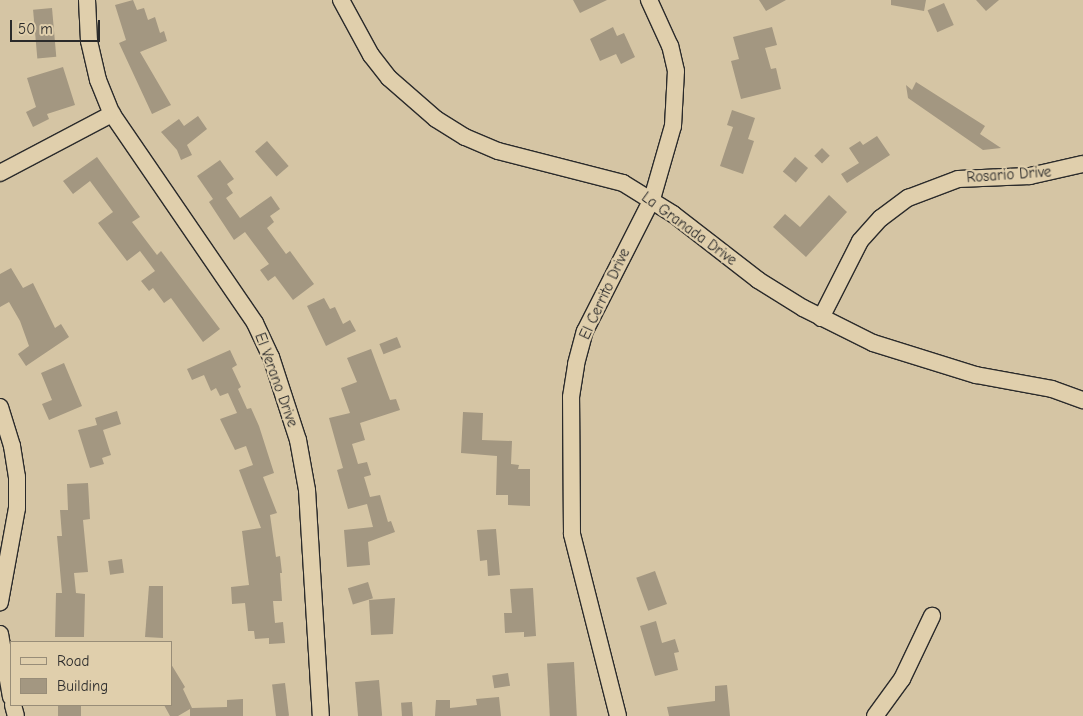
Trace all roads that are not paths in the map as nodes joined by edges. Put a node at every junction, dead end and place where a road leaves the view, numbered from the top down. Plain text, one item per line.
1 (88, 0) edge
2 (341, 0) edge
3 (649, 0) edge
4 (112, 114) junction
5 (1083, 164) edge
6 (0, 173) edge
7 (652, 199) junction
8 (821, 318) junction
9 (1083, 400) edge
10 (0, 407) edge
11 (0, 602) edge
12 (932, 616) dead end
13 (0, 634) edge
14 (10, 690) edge
15 (321, 716) edge
16 (618, 716) edge
17 (875, 716) edge

1 - 4 street, El Verano Drive
2 - 7 street, La Granada Drive
3 - 7 street, El Cerrito Drive
4 - 6 street
4 - 15 street, El Verano Drive
5 - 8 street, Rosario Drive
7 - 8 street, La Granada Drive
7 - 16 street, El Cerrito Drive
8 - 9 street, La Granada Drive
10 - 11 street
12 - 17 street
13 - 14 street

